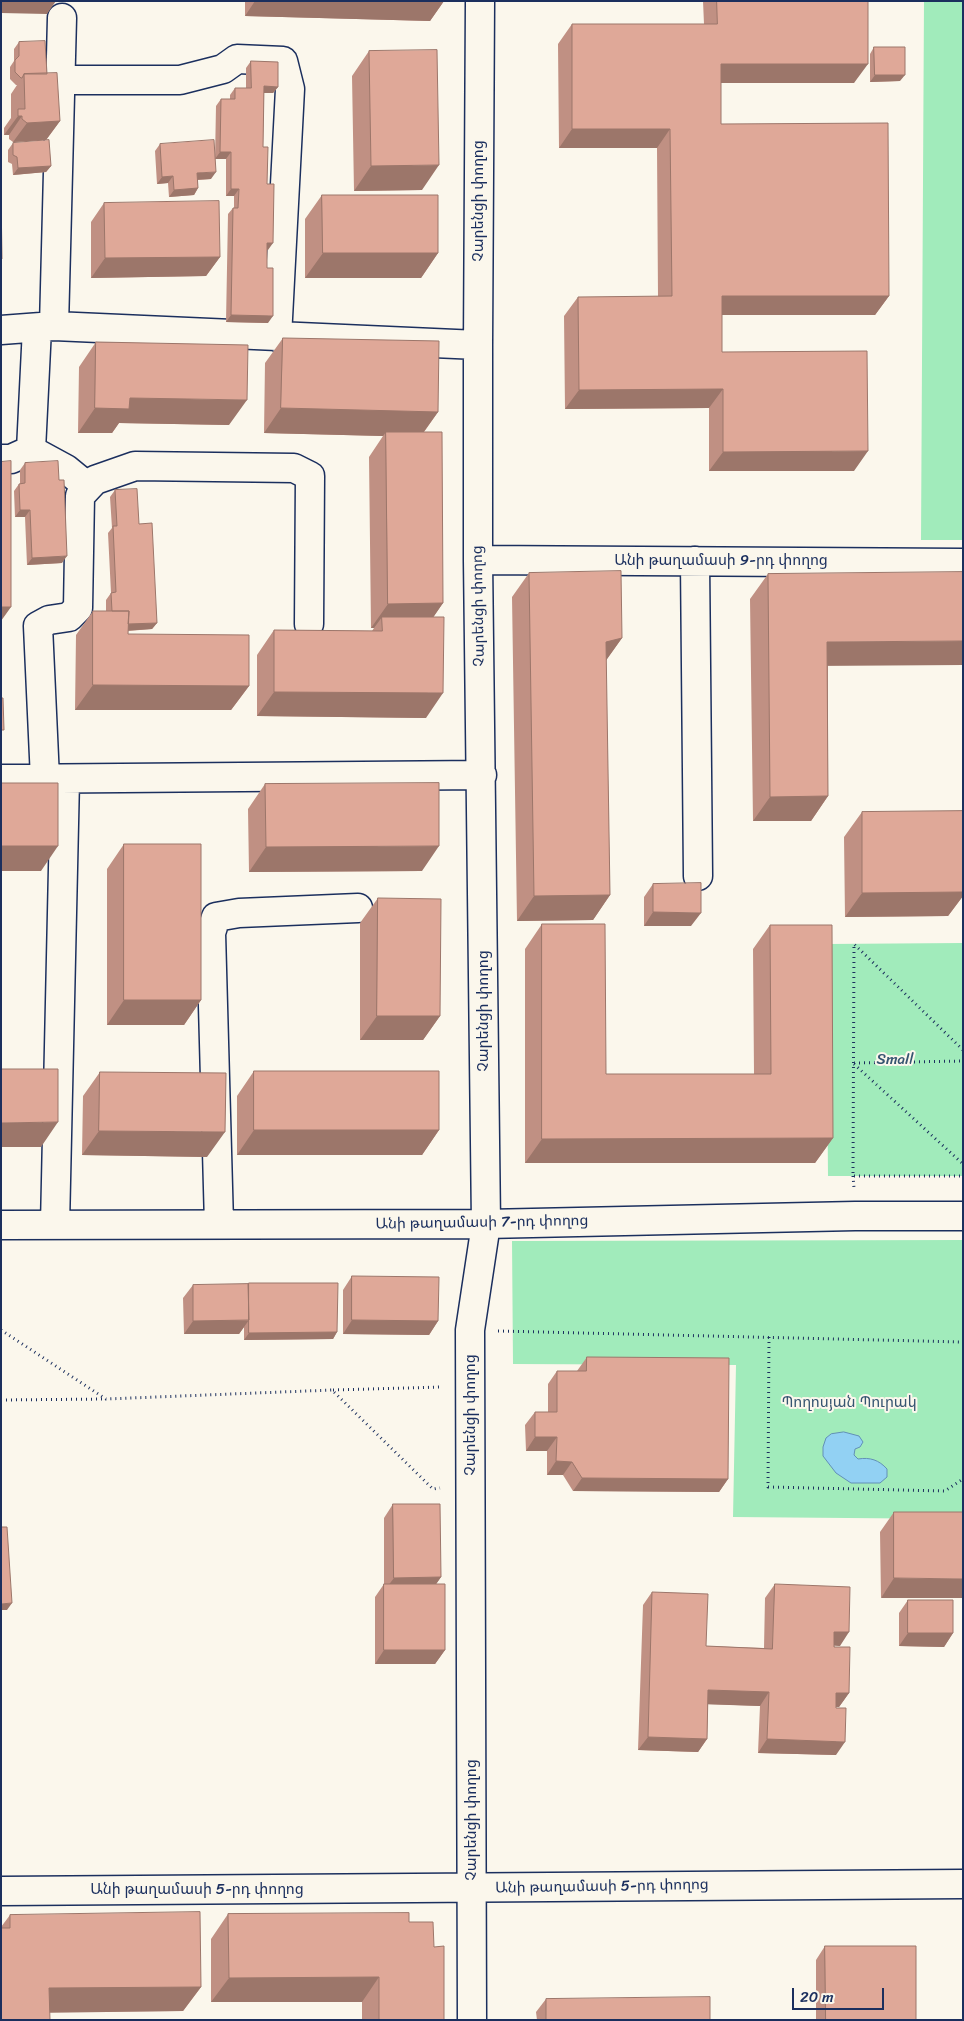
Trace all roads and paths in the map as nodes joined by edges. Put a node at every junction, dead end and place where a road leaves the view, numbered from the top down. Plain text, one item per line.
1 (480, 1) edge
2 (62, 18) dead end
3 (60, 80) junction
4 (45, 327) junction
5 (1, 330) edge
6 (277, 337) junction
7 (478, 345) junction
8 (31, 450) junction
9 (1, 459) edge
10 (88, 487) junction
11 (478, 560) junction
12 (695, 561) junction
13 (963, 563) edge
14 (309, 624) dead end
15 (482, 775) junction
16 (1, 779) edge
17 (55, 779) junction
18 (698, 876) dead end
19 (358, 908) dead end
20 (963, 1050) edge
21 (963, 1061) edge
22 (854, 1063) junction
23 (963, 1164) edge
24 (963, 1176) edge
25 (963, 1216) edge
26 (219, 1224) junction
27 (486, 1224) junction
28 (1, 1225) edge
29 (55, 1225) junction
30 (1, 1330) edge
31 (470, 1330) junction
32 (769, 1337) junction
33 (963, 1342) edge
34 (471, 1386) junction
35 (332, 1390) junction
36 (106, 1399) junction
37 (1, 1400) edge
38 (963, 1479) edge
39 (471, 1487) junction
40 (963, 1884) edge
41 (472, 1889) junction
42 (1, 1891) edge
43 (472, 2020) edge

1 - 7 street, Չարենցի փողոց
2 - 3 street
3 - 4 street
3 - 6 street
4 - 5 street
4 - 6 street
4 - 8 street
6 - 7 street
7 - 11 street, Չարենցի փողոց
8 - 9 street
8 - 10 street
10 - 14 street
10 - 17 street
11 - 12 street, Անի թաղամասի 9-րդ փողոց
11 - 15 street, Չարենցի փողոց
12 - 13 street, Անի թաղամասի 9-րդ փողոց
12 - 18 street
15 - 17 street
15 - 27 street, Չարենցի փողոց
16 - 17 street
17 - 29 street
19 - 26 street
20 - 22 path
21 - 22 path
22 - 23 path
22 - 24 path
25 - 27 street, Անի թաղամասի 7-րդ փողոց
26 - 27 street, Անի թաղամասի 7-րդ փողոց
26 - 29 street, Անի թաղամասի 7-րդ փողոց
27 - 31 street, Չարենցի փողոց
28 - 29 street, Անի թաղամասի 7-րդ փողոց
30 - 36 path
31 - 32 path
31 - 34 street, Չարենցի փողոց
32 - 33 path
32 - 38 path
34 - 35 path
34 - 39 street, Չարենցի փողոց
35 - 36 path
35 - 39 path
36 - 37 path
39 - 41 street, Չարենցի փողոց
40 - 41 street, Անի թաղամասի 5-րդ փողոց
41 - 42 street, Անի թաղամասի 5-րդ փողոց
41 - 43 street, Չարենցի փողոց

